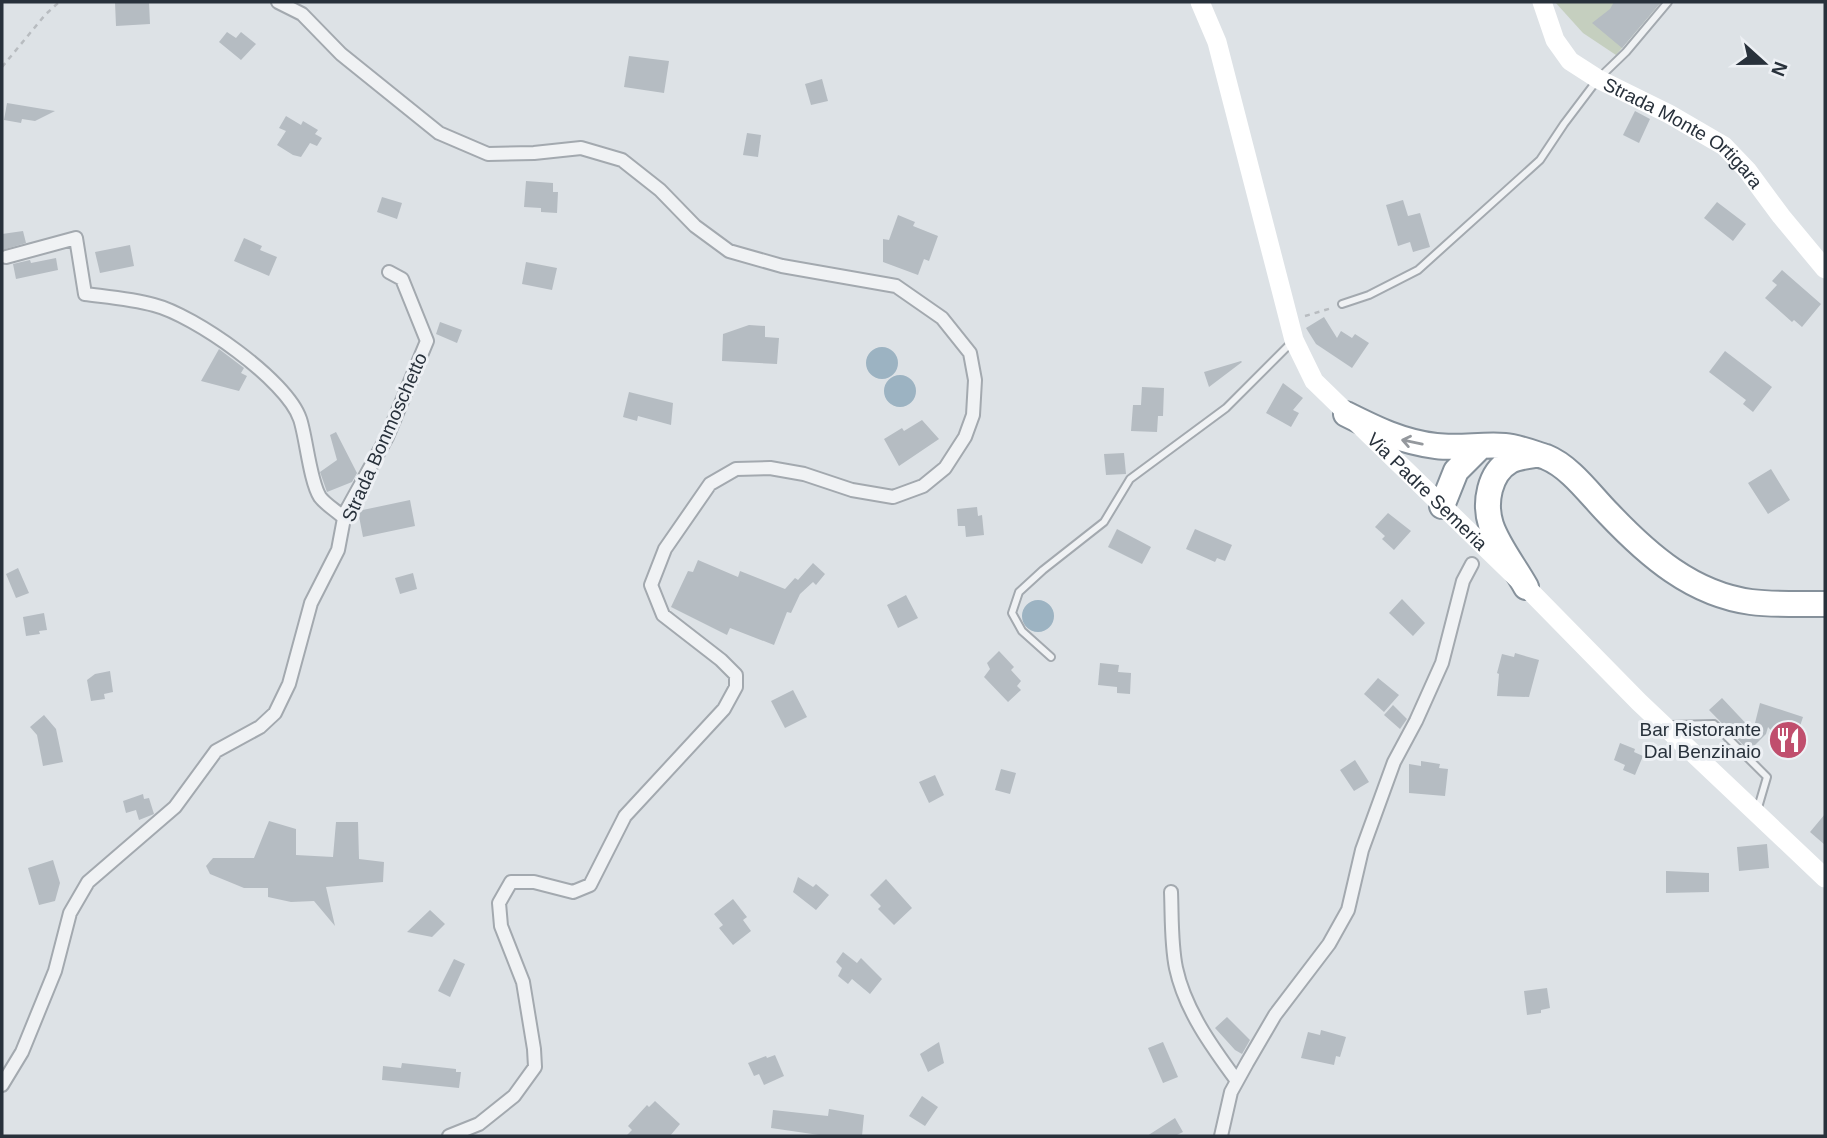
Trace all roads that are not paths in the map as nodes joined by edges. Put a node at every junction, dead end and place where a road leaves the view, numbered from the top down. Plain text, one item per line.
1 (278, 2) edge
2 (1200, 2) edge
3 (1542, 2) edge
4 (1668, 2) edge
5 (1598, 79) junction
6 (6, 257) dead end
7 (1825, 269) edge
8 (389, 272) dead end
9 (1342, 304) road end
10 (1291, 331) junction
11 (1346, 414) junction
12 (1480, 447) junction
13 (1536, 454) junction
14 (1493, 479) junction
15 (1443, 506) junction
16 (344, 518) junction
17 (1472, 564) dead end
18 (1526, 587) junction
19 (1825, 604) edge
20 (1051, 657) dead end
21 (1664, 725) junction
22 (1757, 813) junction
23 (1825, 878) edge
24 (1171, 892) dead end
25 (1237, 1082) junction
26 (2, 1085) edge
27 (449, 1136) edge
28 (1222, 1136) edge

1 - 27 street
2 - 10 main road, Via Padre Semeria
3 - 5 main road, Strada Monte Ortigara
4 - 5 lane
5 - 7 main road, Strada Monte Ortigara
5 - 9 lane
6 - 16 street
8 - 16 street, Strada Bonmoschetto
10 - 11 main road, Via Padre Semeria
10 - 20 lane
12 -> 11 highway
11 - 15 main road, Via Padre Semeria
12 - 13 highway
12 - 15 highway
13 - 14 highway
13 - 19 highway
14 - 15 highway
14 - 18 highway
15 - 18 main road, Via Padre Semeria
16 - 26 street, Strada Bonmoschetto
17 - 25 street
18 - 21 main road, Via Padre Semeria
21 - 22 main road, Via Padre Semeria
21 - 22 lane
22 - 23 main road, Via Padre Semeria
24 - 25 street
25 - 28 street

